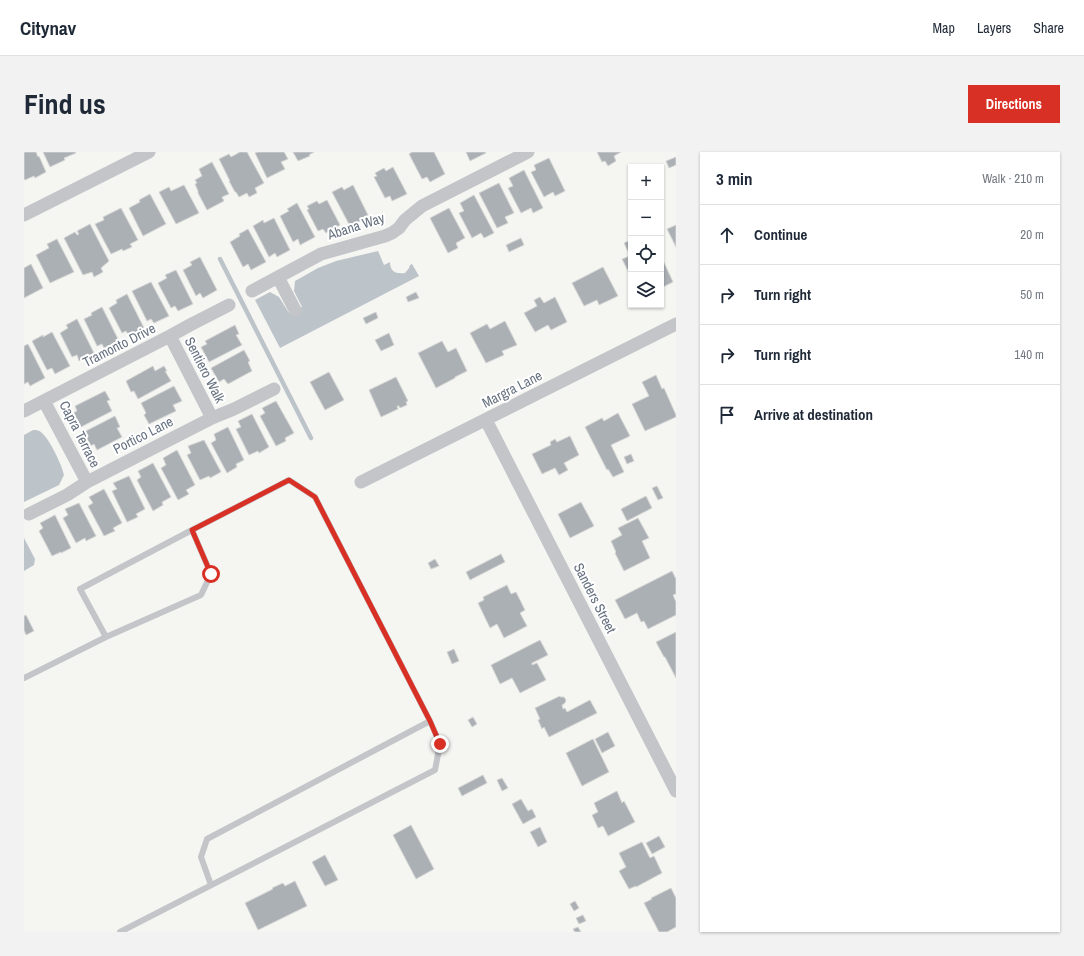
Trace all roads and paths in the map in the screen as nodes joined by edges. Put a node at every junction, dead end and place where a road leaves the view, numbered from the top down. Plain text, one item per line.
1 (149, 152) edge
2 (528, 152) edge
3 (24, 215) edge
4 (278, 277) junction
5 (252, 291) dead end
6 (229, 305) dead end
7 (295, 310) dead end
8 (676, 324) edge
9 (170, 336) junction
10 (274, 389) dead end
11 (44, 401) junction
12 (24, 411) edge
13 (212, 418) junction
14 (486, 420) junction
15 (87, 482) junction
16 (361, 482) dead end
17 (29, 514) dead end
18 (192, 530) junction
19 (106, 637) junction
20 (24, 678) edge
21 (430, 721) junction
22 (676, 790) edge
23 (211, 885) junction
24 (120, 932) edge

1 - 3 street
2 - 4 street, Abana Way
4 - 5 street, Abana Way
4 - 7 street
6 - 9 street, Tramonto Drive
8 - 14 street, Margra Lane
9 - 11 street, Tramonto Drive
9 - 13 street, Sentiero Walk
10 - 13 street, Portico Lane
11 - 12 street, Tramonto Drive
11 - 15 street, Capra Terrace
13 - 15 street, Portico Lane
14 - 16 street, Margra Lane
14 - 22 street, Sanders Street
15 - 17 street, Portico Lane
18 - 19 lane
18 - 19 lane
18 - 21 lane
19 - 20 lane
21 - 23 lane
21 - 23 lane
23 - 24 lane

